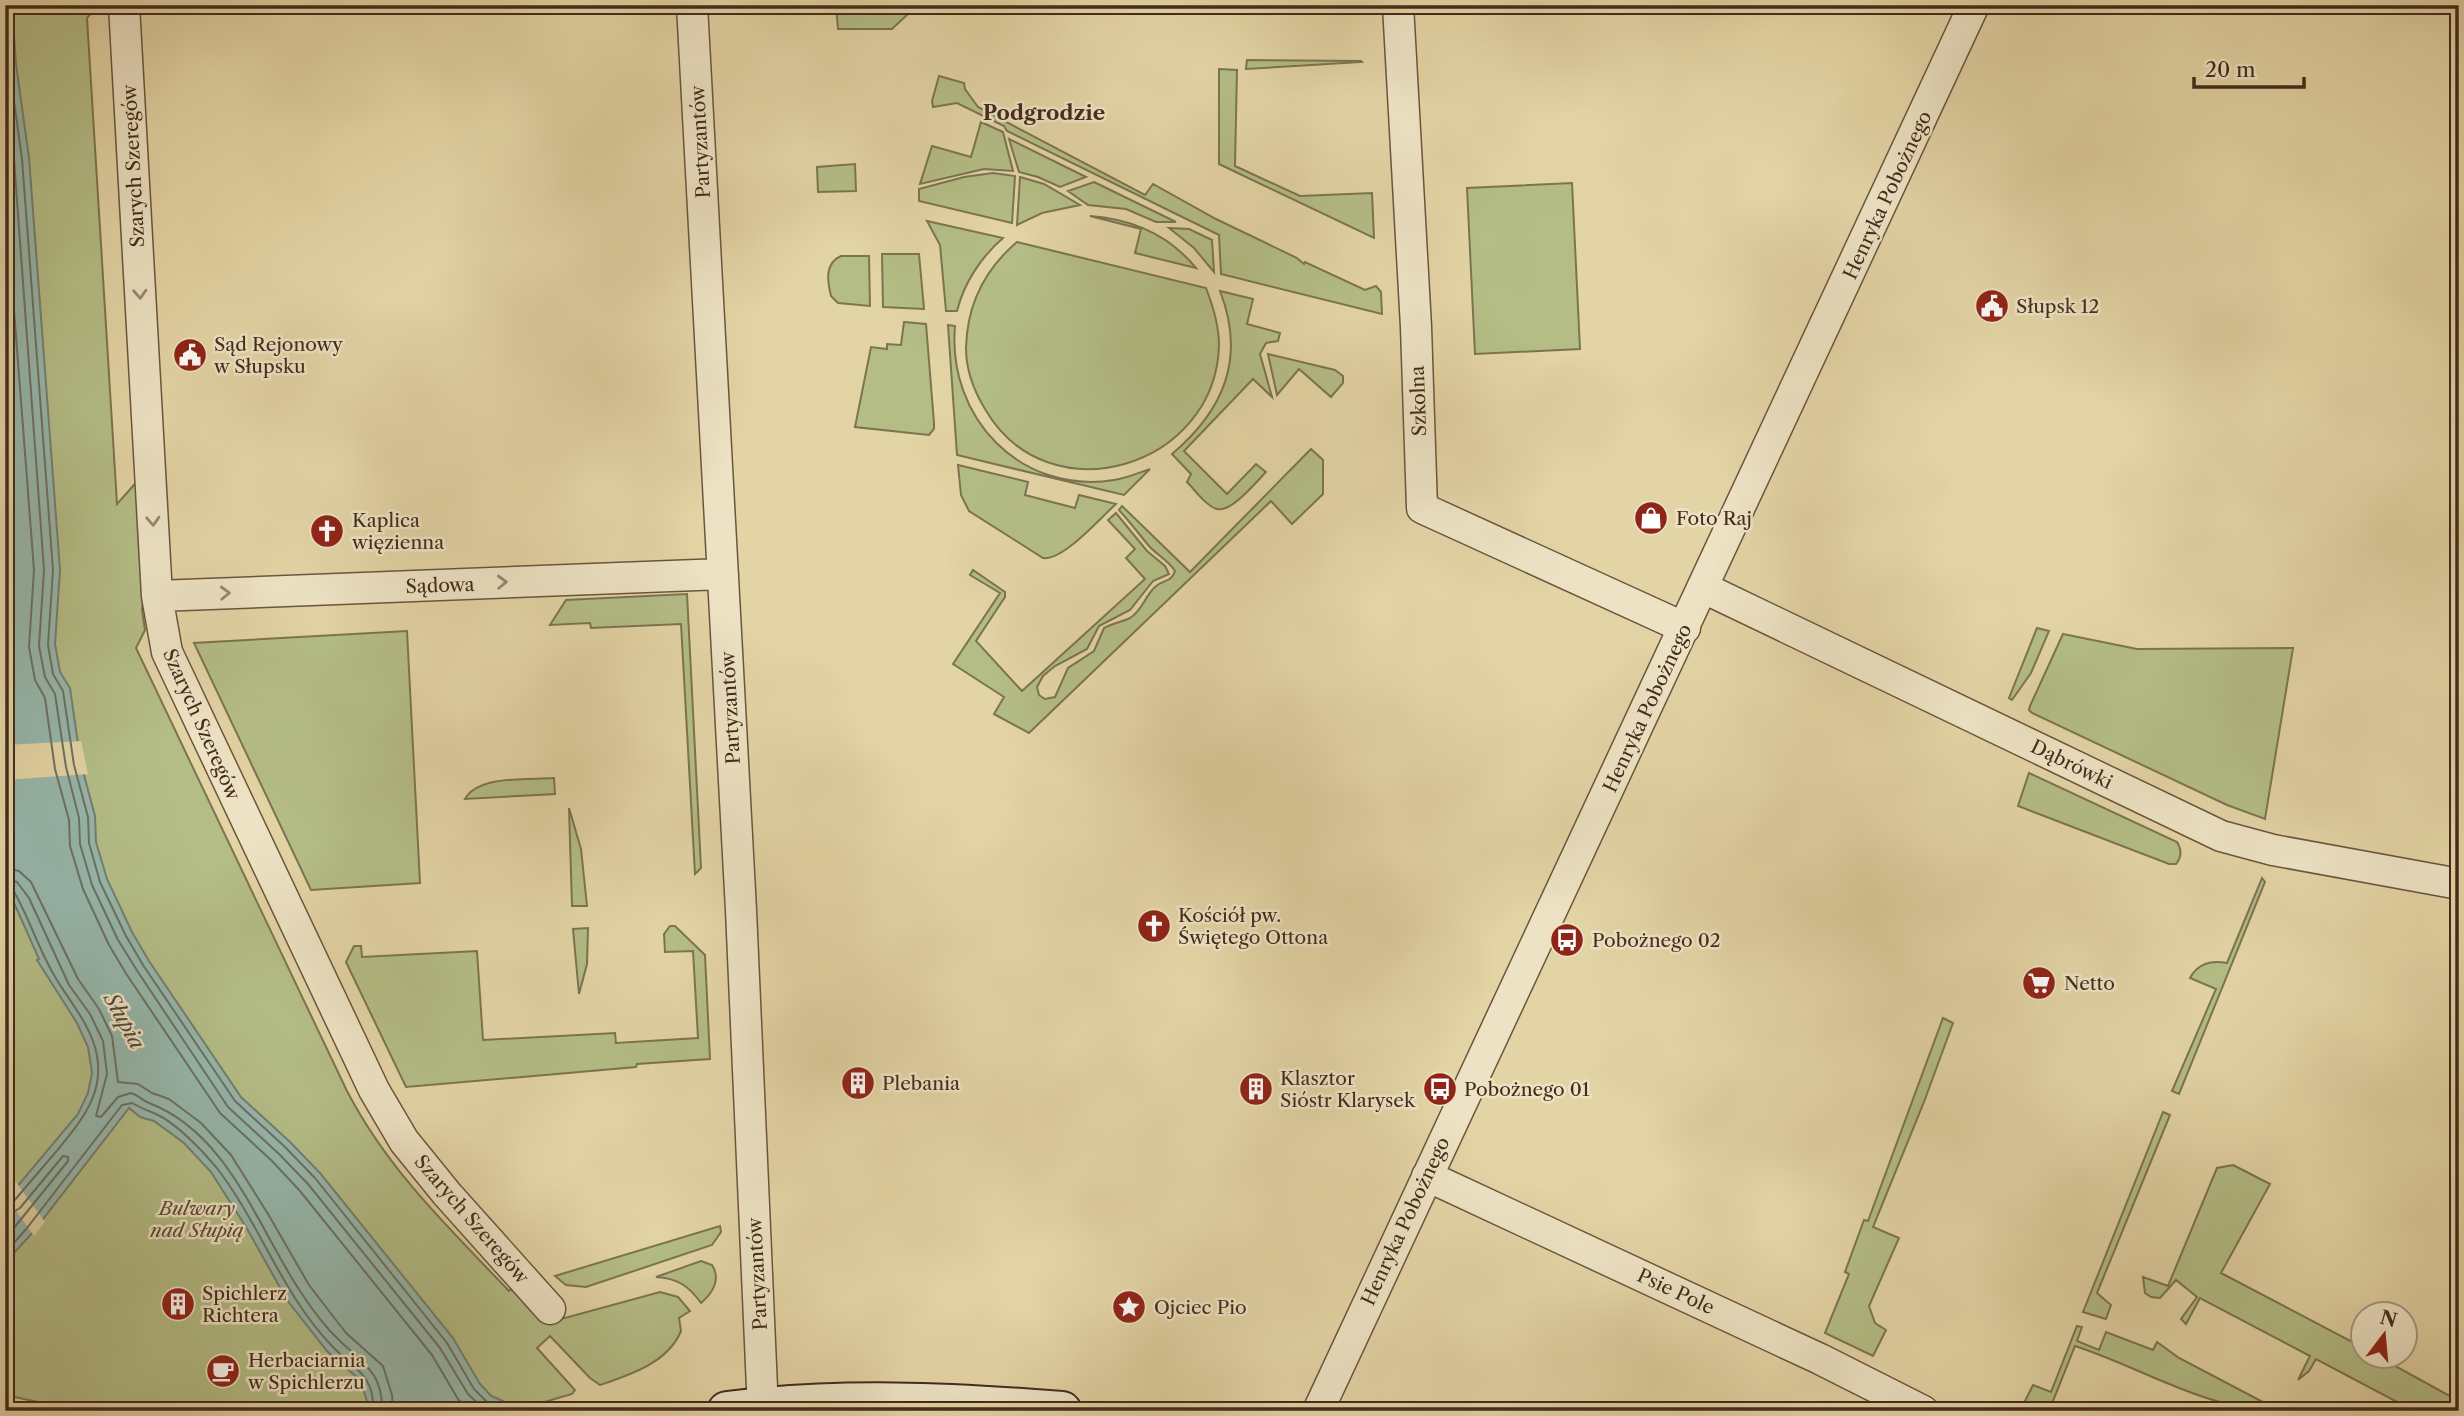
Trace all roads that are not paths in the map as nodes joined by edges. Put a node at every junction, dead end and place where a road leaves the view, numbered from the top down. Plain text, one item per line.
1 (124, 5) edge
2 (692, 5) edge
3 (1398, 5) edge
4 (1974, 5) edge
5 (723, 574) junction
6 (1704, 588) junction
7 (157, 596) junction
8 (1685, 628) junction
9 (2459, 884) edge
10 (1427, 1176) junction
11 (550, 1309) dead end
12 (751, 1409) edge
13 (1062, 1411) edge
14 (1318, 1411) edge
15 (1923, 1411) edge

1 -> 7 street, Szarych Szeregów
2 - 5 street, Partyzantów
3 - 8 street, Szkolna
4 - 6 street, Henryka Pobożnego
7 -> 5 street, Sądowa
5 - 12 street, Partyzantów
6 - 8 street, Henryka Pobożnego
6 - 9 street, Dąbrówki
7 - 11 street, Szarych Szeregów
8 - 10 street, Henryka Pobożnego
10 - 14 street, Henryka Pobożnego
10 - 15 street, Psie Pole
12 - 13 main road

